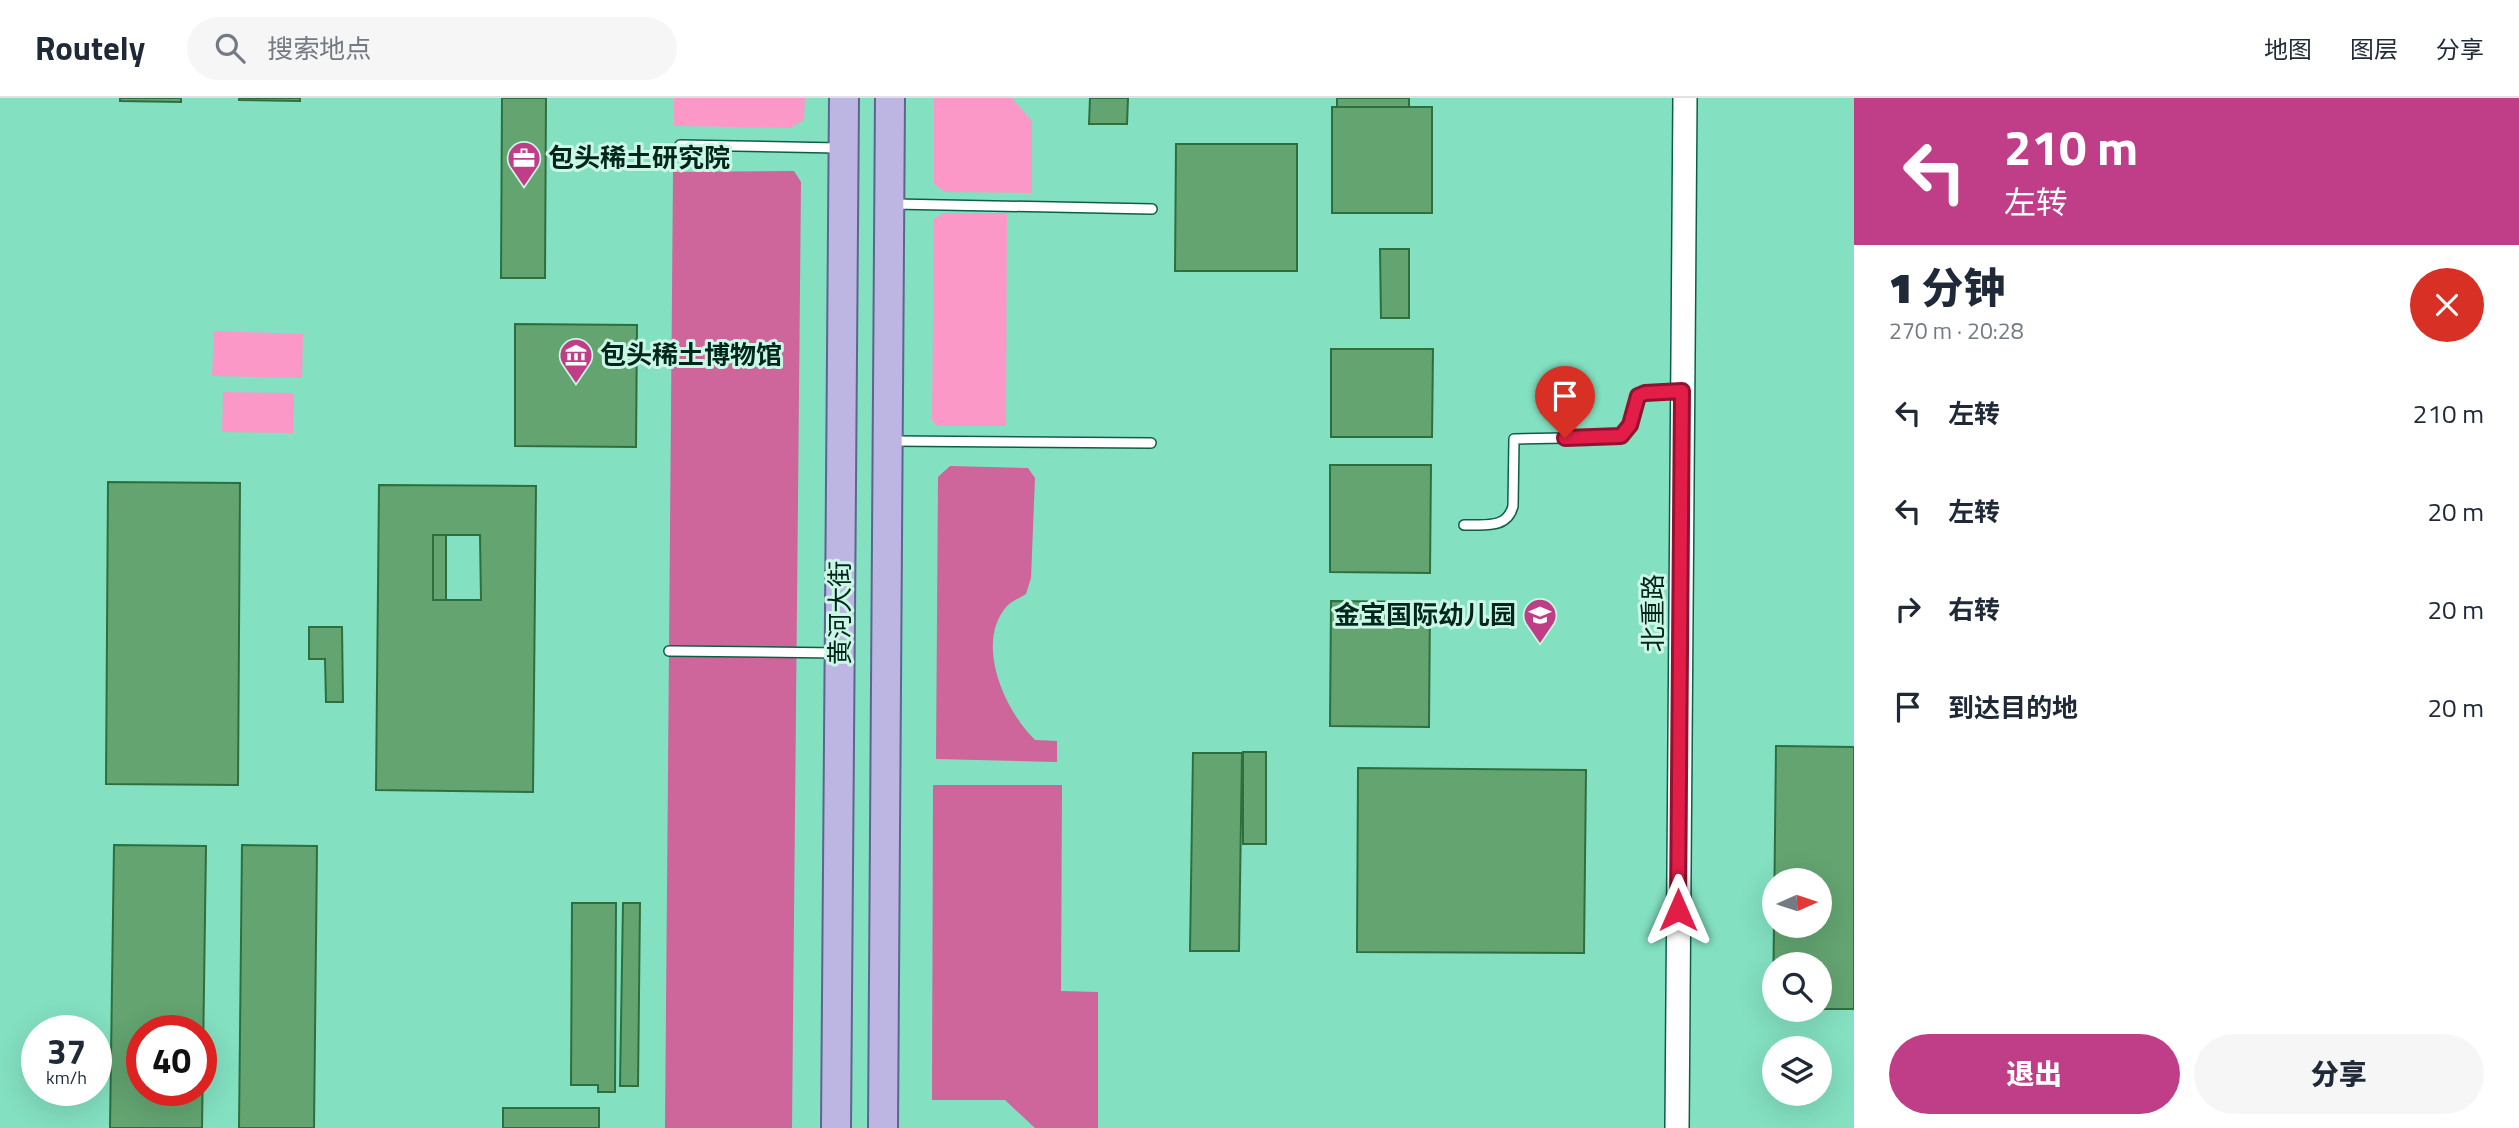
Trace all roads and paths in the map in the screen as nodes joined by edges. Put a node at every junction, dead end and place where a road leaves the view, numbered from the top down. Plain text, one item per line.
1 (844, 98) edge
2 (890, 98) edge
3 (1685, 98) edge
4 (680, 145) dead end
5 (844, 148) junction
6 (889, 204) junction
7 (1152, 209) dead end
8 (1682, 391) junction
9 (887, 441) junction
10 (1151, 443) dead end
11 (1464, 525) dead end
12 (669, 651) dead end
13 (839, 653) junction
14 (836, 1128) edge
15 (883, 1128) edge
16 (1677, 1128) edge

1 - 5 main road, 黄河大街
2 - 6 main road, 黄河大街
3 - 8 street, 北重路
4 - 5 lane
5 - 13 main road, 黄河大街
6 - 7 lane
6 - 9 main road, 黄河大街
8 - 11 lane
8 - 16 street, 北重路
9 - 10 lane
9 - 15 main road, 黄河大街
12 - 13 lane
13 - 14 main road, 黄河大街

